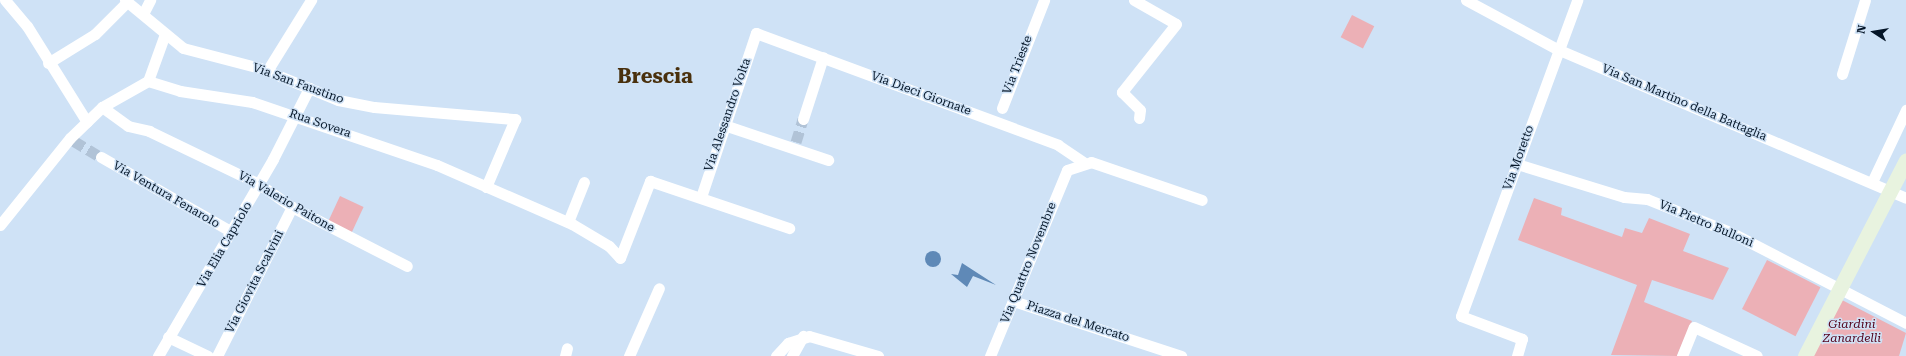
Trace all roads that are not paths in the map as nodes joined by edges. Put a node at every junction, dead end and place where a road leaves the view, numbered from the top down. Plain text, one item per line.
1 (5, 0) edge
2 (150, 0) edge
3 (311, 0) edge
4 (1044, 0) edge
5 (1134, 0) edge
6 (1466, 0) edge
7 (1577, 0) edge
8 (1865, 0) edge
9 (126, 1) edge
10 (144, 14) junction
11 (756, 33) joint
12 (164, 34) junction
13 (1557, 49) junction
14 (823, 58) junction
15 (48, 63) junction
16 (267, 71) junction
17 (1842, 74) dead end
18 (148, 81) junction
19 (309, 88) junction
20 (102, 106) junction
21 (1002, 108) dead end
22 (1906, 110) edge
23 (296, 115) junction
24 (1139, 118) dead end
25 (804, 119) tunnel mouth
26 (87, 122) junction
27 (724, 125) junction
28 (101, 157) tunnel mouth
29 (828, 160) dead end
30 (1906, 160) edge
31 (1083, 162) junction
32 (1517, 164) junction
33 (584, 182) dead end
34 (1872, 182) junction
35 (259, 184) junction
36 (486, 187) junction
37 (1890, 190) junction
38 (701, 196) junction
39 (1906, 198) edge
40 (1202, 200) dead end
41 (292, 207) junction
42 (568, 222) junction
43 (0, 224) edge
44 (789, 228) dead end
45 (232, 232) junction
46 (406, 266) dead end
47 (659, 288) dead end
48 (1840, 288) junction
49 (1013, 301) junction
50 (1906, 323) edge
51 (803, 336) junction
52 (168, 337) junction
53 (158, 356) edge
54 (208, 356) edge
55 (217, 356) edge
56 (629, 356) edge
57 (776, 356) edge
58 (792, 356) edge
59 (878, 356) edge
60 (990, 356) edge
61 (1181, 356) edge
62 (1518, 356) edge
63 (1682, 356) edge
64 (1757, 356) edge
65 (1804, 356) edge

1 - 15 street
2 - 10 street
3 - 16 street
4 - 21 street, Via Trieste
5 - 24 street
6 - 13 street, Via San Martino della Battaglia
7 - 13 street, Via Moretto
8 - 17 street
9 - 10 street, Via San Faustino
9 - 15 street
10 - 12 street, Via San Faustino
11 - 14 street, Via Dieci Giornate
11 - 27 street, Via Alessandro Volta
12 - 16 street, Via San Faustino
12 - 18 street
13 - 32 street, Via Moretto
13 - 34 street, Via San Martino della Battaglia
14 - 25 street
14 - 31 street, Via Dieci Giornate
15 - 26 street
16 - 19 street, Via San Faustino
18 - 20 street
18 - 23 street, Rua Sovera
19 - 23 street, Via Elia Capriolo
19 - 36 street, Via San Faustino
20 - 26 street
20 - 35 street, Via Valerio Paitone
22 - 34 street
23 - 35 street, Via Elia Capriolo
23 - 36 street, Rua Sovera
26 - 43 street
27 - 29 street
27 - 38 street, Via Alessandro Volta
28 - 45 street, Via Ventura Fenarolo
30 - 37 main road
31 - 40 street, Via Dieci Giornate
31 - 49 street, Via Quattro Novembre
32 - 48 street, Via Pietro Bulloni
32 - 62 street, Via Moretto
33 - 42 street
34 - 37 street, Via San Martino della Battaglia
35 - 41 street, Via Valerio Paitone
35 - 45 street, Via Elia Capriolo
36 - 42 street, Rua Sovera
37 - 39 street, Via San Martino della Battaglia
37 - 48 main road
38 - 42 street, Rua Sovera
38 - 44 street
41 - 46 street, Via Valerio Paitone
41 - 55 street, Via Giovita Scalvini
45 - 52 street, Via Elia Capriolo
47 - 56 street
48 - 50 street, Via Pietro Bulloni
48 - 65 main road
49 - 60 street, Via Quattro Novembre
49 - 61 street, Piazza del Mercato
51 - 57 street
51 - 58 street
51 - 59 street
52 - 53 street, Via Elia Capriolo
52 - 54 street
63 - 64 street

